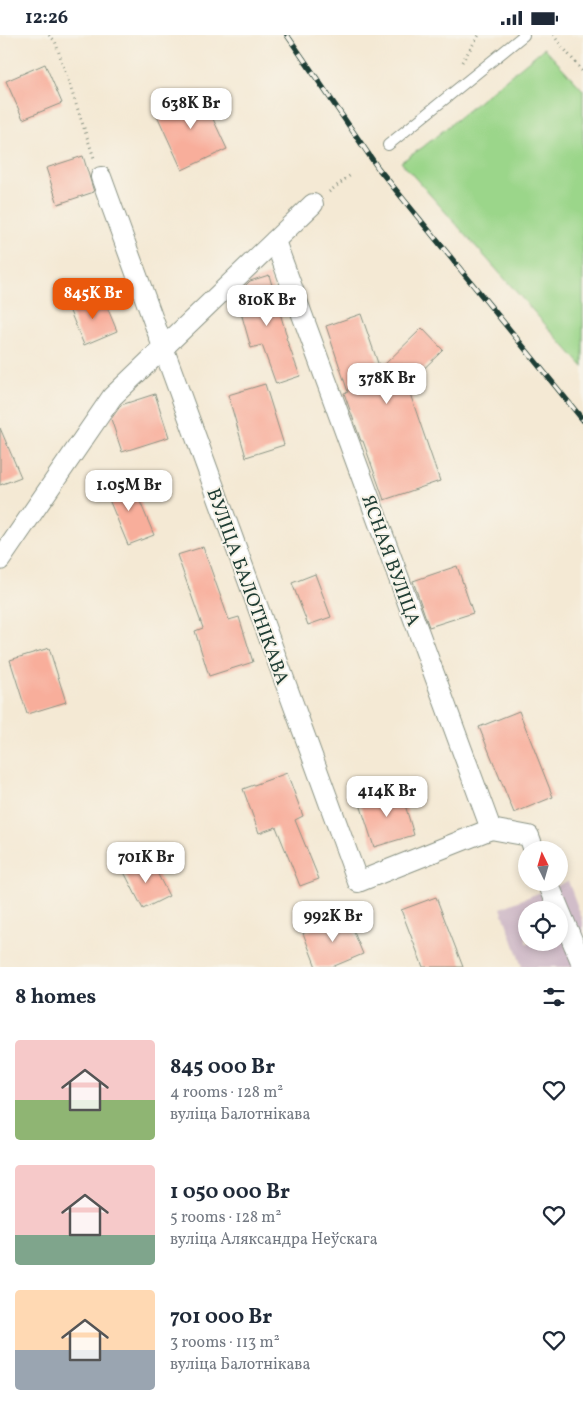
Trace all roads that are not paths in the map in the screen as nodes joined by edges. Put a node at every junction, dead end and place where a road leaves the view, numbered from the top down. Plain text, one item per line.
1 (524, 35) edge
2 (388, 145) dead end
3 (101, 177) road end
4 (314, 204) road end
5 (274, 241) junction
6 (163, 349) junction
7 (0, 560) edge
8 (491, 829) junction
9 (531, 841) edge
10 (551, 891) edge
11 (583, 966) edge

1 - 2 lane
3 - 6 street, ВУЛІЦА БАЛОТНІКАВА
4 - 5 street
5 - 6 street
5 - 8 street, ЯСНАЯ ВУЛІЦА
6 - 7 street
6 - 8 street, ВУЛІЦА БАЛОТНІКАВА
8 - 9 street
10 - 11 street

